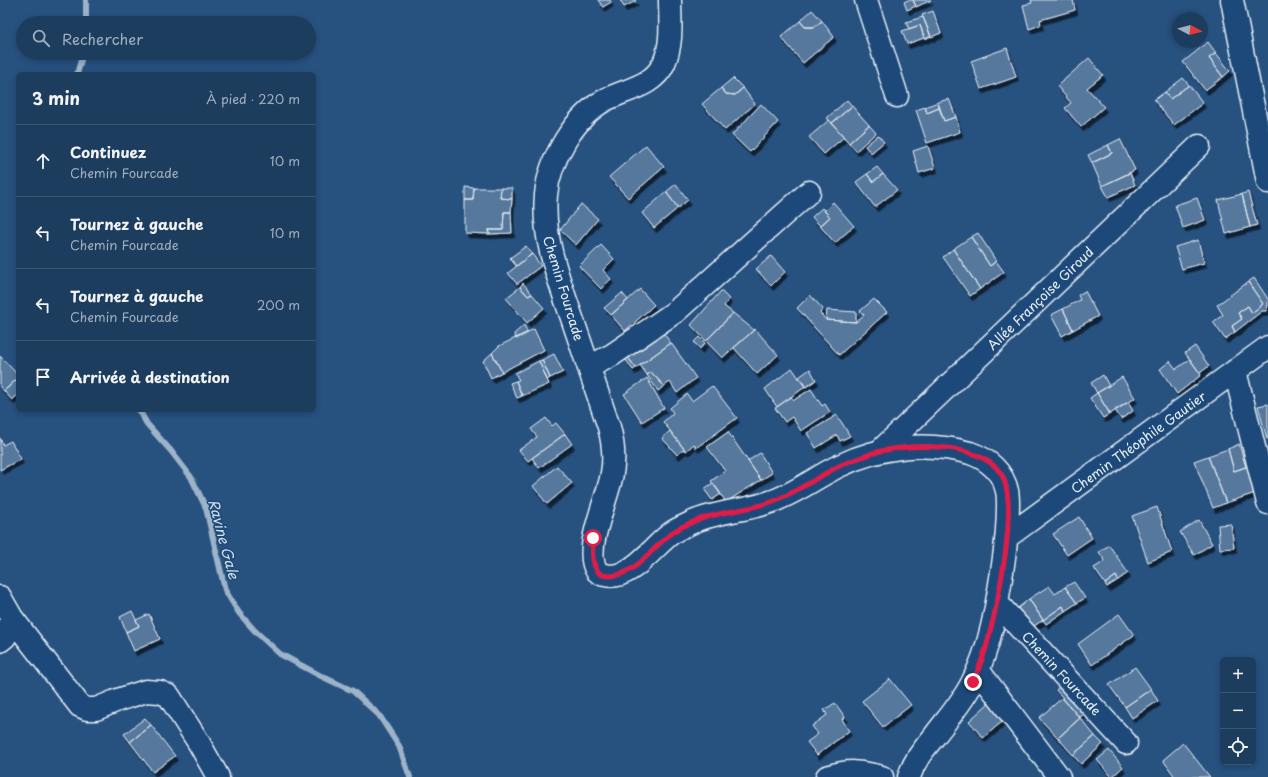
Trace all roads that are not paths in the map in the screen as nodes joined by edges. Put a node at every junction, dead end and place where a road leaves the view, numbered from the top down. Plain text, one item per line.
1 (670, 0) edge
2 (866, 0) edge
3 (1232, 0) edge
4 (897, 96) dead end
5 (1199, 146) dead end
6 (1268, 182) edge
7 (809, 192) dead end
8 (1268, 347) edge
9 (588, 367) junction
10 (1235, 371) junction
11 (880, 451) junction
12 (1268, 503) edge
13 (1007, 537) junction
14 (0, 597) edge
15 (997, 603) junction
16 (12, 618) junction
17 (0, 641) edge
18 (978, 670) junction
19 (1126, 743) dead end
20 (218, 777) edge
21 (827, 777) edge
22 (882, 777) edge
23 (909, 777) edge
24 (1059, 777) edge

1 - 9 street, Chemin Fourcade
2 - 4 street
3 - 6 street
5 - 11 street, Allée Françoise Giroud
7 - 9 street
8 - 10 street, Chemin Théophile Gautier
9 - 11 street, Chemin Fourcade
10 - 12 street
10 - 13 street, Chemin Théophile Gautier
11 - 13 street, Chemin Fourcade
13 - 15 street, Chemin Fourcade
14 - 16 street
15 - 18 street, Chemin Fourcade
15 - 19 street, Chemin Fourcade
16 - 17 street
16 - 20 street
18 - 23 street, Chemin Fourcade
18 - 24 street
21 - 22 street

